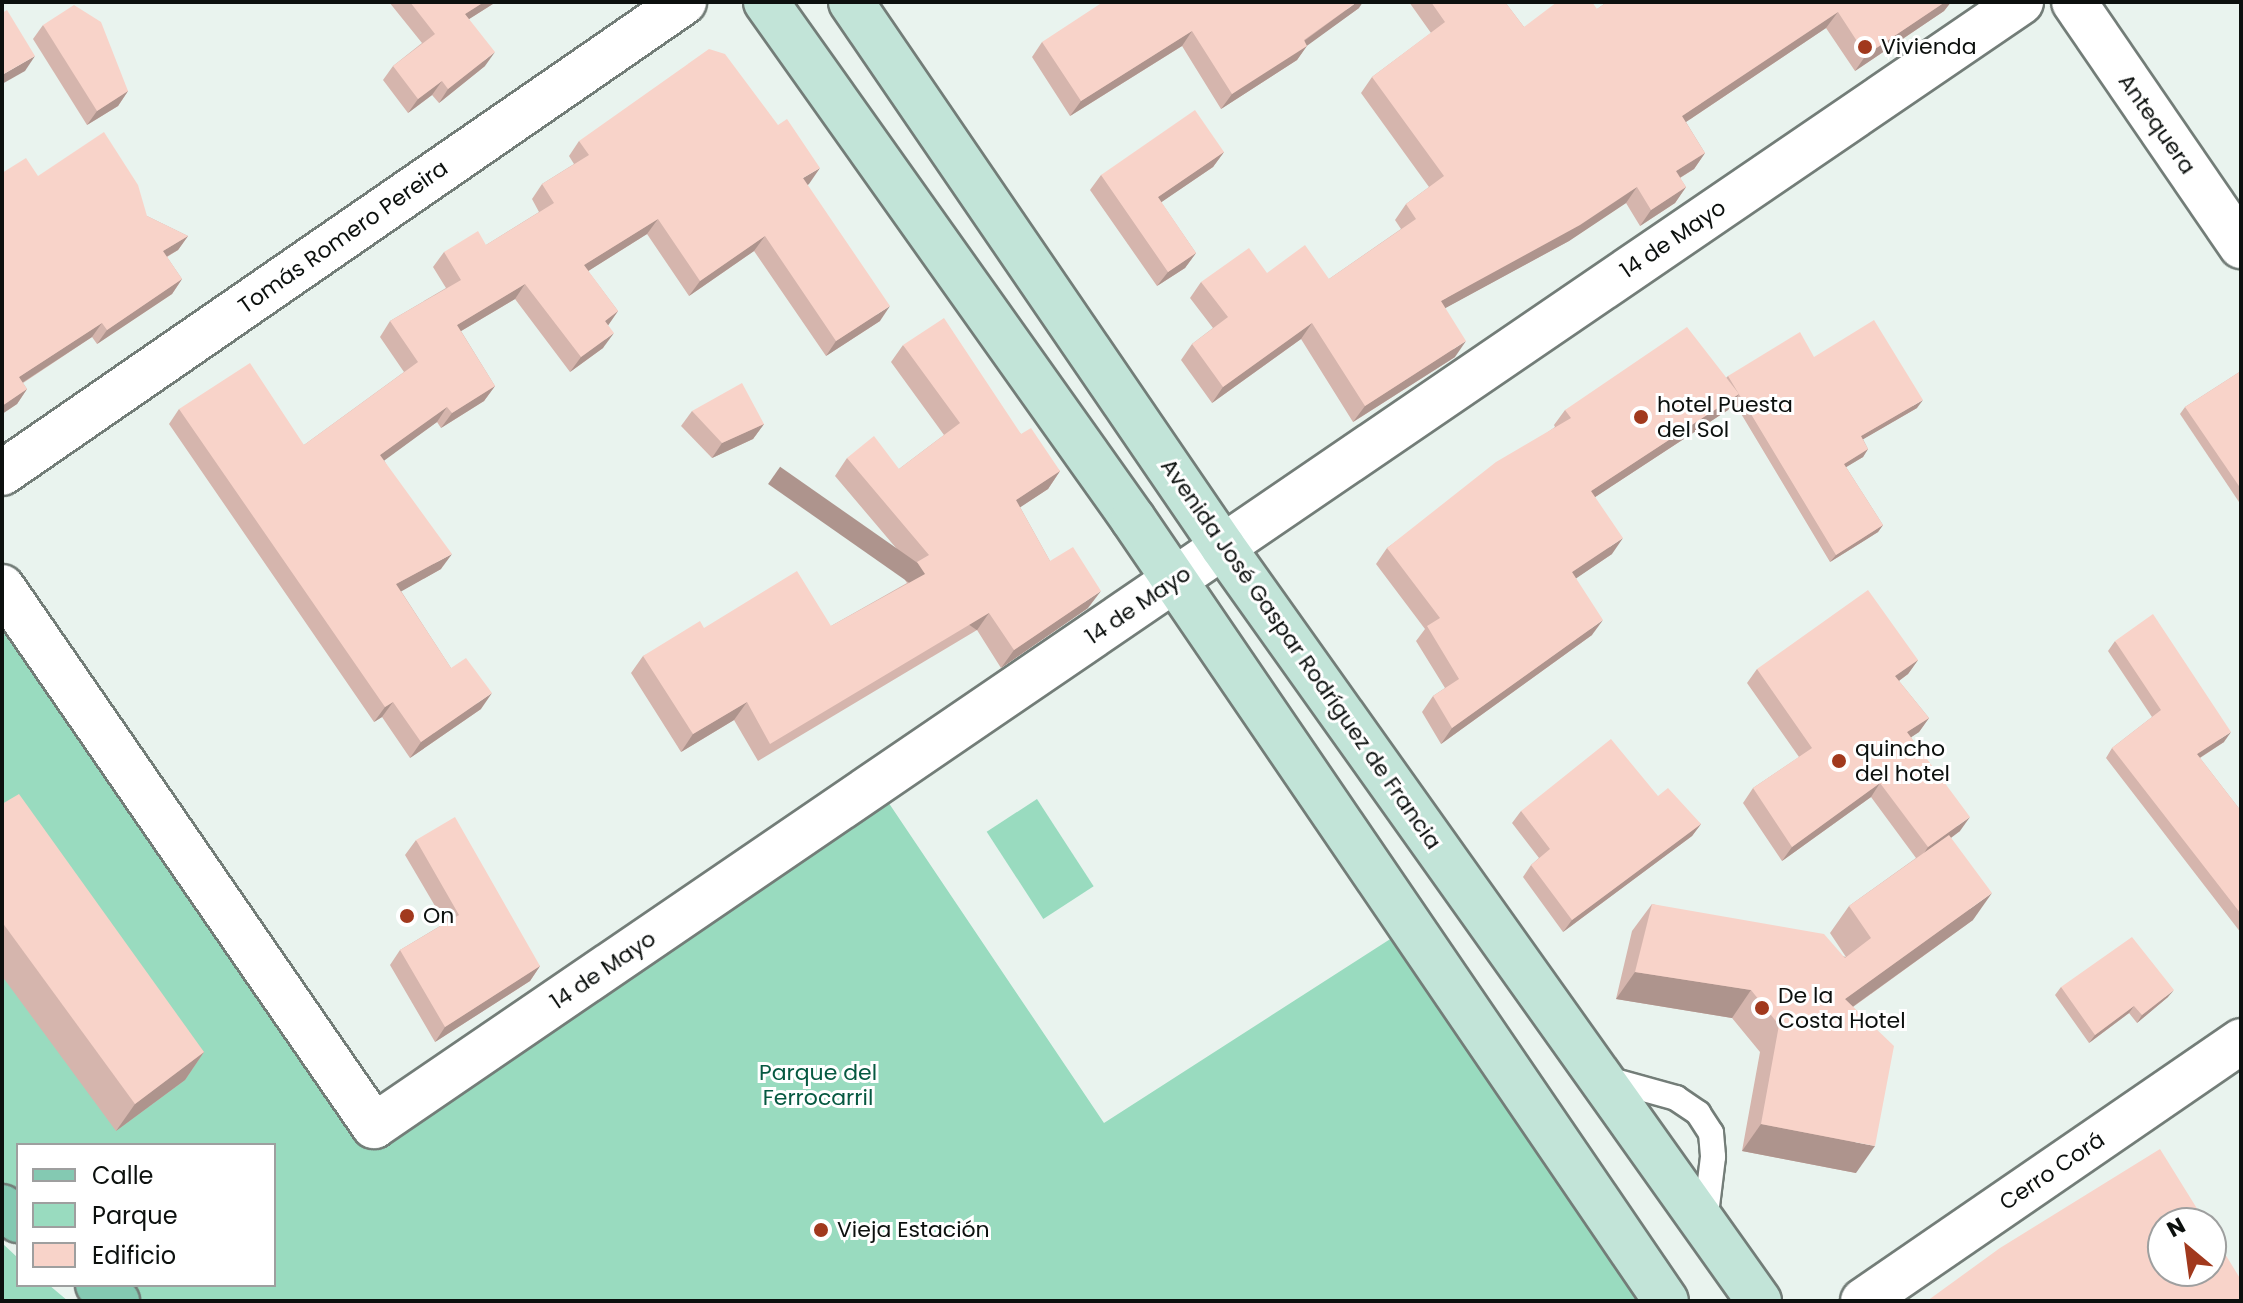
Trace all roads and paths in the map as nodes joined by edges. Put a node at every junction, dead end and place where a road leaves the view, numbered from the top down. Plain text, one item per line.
1 (684, 2) edge
2 (766, 2) edge
3 (851, 2) edge
4 (2021, 2) edge
5 (2074, 2) edge
6 (2241, 246) edge
7 (2, 473) edge
8 (1223, 547) junction
9 (1172, 582) junction
10 (2, 587) edge
11 (2241, 1041) edge
12 (1600, 1077) junction
13 (1705, 1225) junction
14 (100, 1287) edge
15 (117, 1301) edge
16 (1666, 1301) edge
17 (1759, 1301) edge
18 (1863, 1301) edge

1 - 7 street, Tomás Romero Pereira
2 - 9 main road
3 - 8 main road, Avenida José Gaspar Rodríguez de Francia
4 - 8 street, 14 de Mayo
5 - 6 street, Antequera
8 - 9 street, 14 de Mayo
8 - 12 main road, Avenida José Gaspar Rodríguez de Francia
9 - 10 street, 14 de Mayo
9 - 16 main road
11 - 18 street, Cerro Corá
12 - 13 main road, Avenida José Gaspar Rodríguez de Francia
12 - 13 lane
13 - 17 main road, Avenida José Gaspar Rodríguez de Francia
14 - 15 main road

